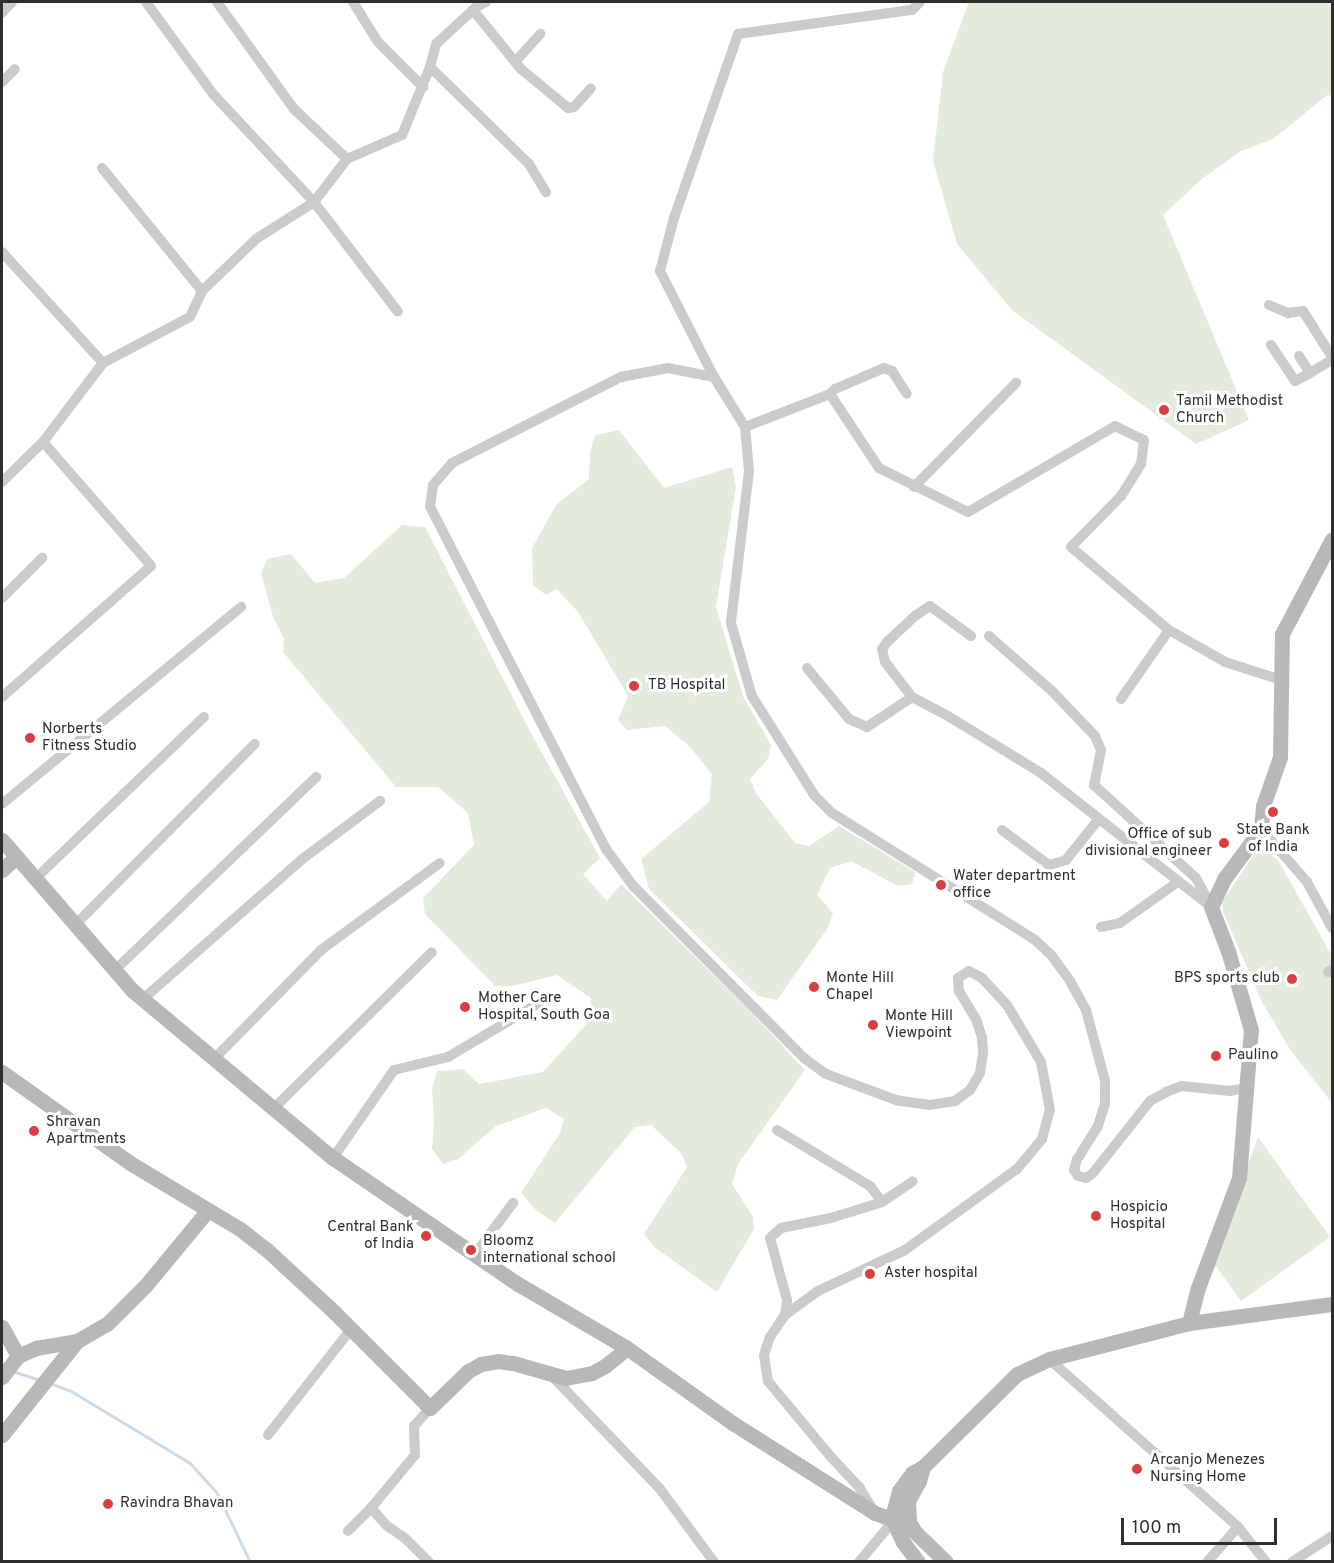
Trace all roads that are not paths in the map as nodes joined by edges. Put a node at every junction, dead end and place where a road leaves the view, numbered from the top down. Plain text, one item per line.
1 (12, 2) edge
2 (146, 2) edge
3 (217, 2) edge
4 (354, 2) edge
5 (486, 2) edge
6 (920, 2) edge
7 (473, 10) junction
8 (2, 13) edge
9 (540, 34) dead end
10 (514, 62) junction
11 (430, 67) junction
12 (15, 69) dead end
13 (2, 82) edge
14 (423, 87) junction
15 (591, 88) dead end
16 (347, 159) junction
17 (102, 168) dead end
18 (546, 192) dead end
19 (314, 202) junction
20 (2, 252) edge
21 (202, 291) junction
22 (1269, 305) dead end
23 (398, 312) dead end
24 (1271, 345) dead end
25 (1299, 356) dead end
26 (1332, 358) edge
27 (104, 363) junction
28 (1310, 373) junction
29 (714, 377) junction
30 (1016, 383) dead end
31 (830, 394) junction
32 (907, 394) dead end
33 (746, 427) junction
34 (42, 442) junction
35 (2, 482) edge
36 (914, 487) junction
37 (1332, 539) edge
38 (42, 558) dead end
39 (2, 598) edge
40 (240, 607) dead end
41 (1169, 630) junction
42 (970, 636) dead end
43 (989, 636) dead end
44 (807, 668) dead end
45 (1281, 680) junction
46 (2, 697) edge
47 (912, 697) junction
48 (1121, 699) dead end
49 (204, 717) dead end
50 (255, 744) dead end
51 (316, 777) dead end
52 (380, 801) dead end
53 (2, 804) edge
54 (1098, 820) junction
55 (1261, 829) junction
56 (1002, 830) dead end
57 (2, 840) edge
58 (16, 857) junction
59 (440, 863) dead end
60 (2, 870) edge
61 (35, 879) junction
62 (1179, 881) junction
63 (1211, 907) junction
64 (75, 925) junction
65 (1101, 927) dead end
66 (1332, 928) edge
67 (432, 952) dead end
68 (115, 970) junction
69 (549, 997) dead end
70 (144, 999) junction
71 (214, 1059) junction
72 (2, 1072) edge
73 (1245, 1088) junction
74 (273, 1108) junction
75 (777, 1130) dead end
76 (333, 1158) junction
77 (913, 1181) dead end
78 (882, 1202) junction
79 (513, 1203) dead end
80 (208, 1210) junction
81 (475, 1254) junction
82 (1332, 1304) edge
83 (785, 1315) junction
84 (1189, 1323) junction
85 (2, 1327) edge
86 (351, 1329) junction
87 (77, 1341) junction
88 (627, 1348) junction
89 (1049, 1359) junction
90 (9, 1368) edge
91 (553, 1377) junction
92 (430, 1408) junction
93 (2, 1435) edge
94 (268, 1435) dead end
95 (923, 1467) junction
96 (371, 1508) junction
97 (875, 1513) junction
98 (894, 1520) junction
99 (1238, 1527) junction
100 (348, 1531) dead end
101 (1332, 1536) edge
102 (429, 1562) edge
103 (714, 1562) edge
104 (859, 1562) edge
105 (918, 1562) edge
106 (946, 1562) edge
107 (1207, 1562) edge
108 (1266, 1562) edge
109 (1292, 1562) edge

1 - 8 street
2 - 19 street
3 - 16 street
4 - 14 street
5 - 7 street
6 - 29 street
7 - 10 street
7 - 11 street
9 - 10 street
10 - 15 street
11 - 14 street
11 - 18 street
12 - 13 street
14 - 16 street
16 - 19 street
17 - 21 street
19 - 21 street
19 - 23 street
20 - 27 street
21 - 27 street
22 - 26 street
24 - 28 street
25 - 28 street
26 - 28 street
27 - 34 street
29 - 33 street
29 - 83 street
30 - 36 street
31 - 32 street
31 - 33 street
31 - 36 street
33 - 73 street
34 - 35 street
34 - 46 street
36 - 41 street
37 - 45 street
38 - 39 street
40 - 53 street
41 - 45 street
41 - 48 street
42 - 47 street
43 - 63 street
44 - 47 street
45 - 55 street
47 - 54 street
49 - 61 street
50 - 64 street
51 - 68 street
52 - 70 street
54 - 56 street
54 - 62 street
55 - 63 street
55 - 66 street
57 - 58 street
58 - 60 street
58 - 61 street
59 - 71 street
61 - 64 street
62 - 63 street
62 - 65 street
63 - 73 street
64 - 68 street
67 - 74 street
68 - 70 street
69 - 76 street
70 - 71 street
71 - 74 street
72 - 80 street
73 - 84 street
74 - 76 street
75 - 78 street
76 - 81 street
77 - 78 street
78 - 83 street
79 - 81 street
80 - 86 street
80 - 87 street
81 - 88 street
82 - 84 street
83 - 97 street
84 - 89 street
85 - 90 street
86 - 92 street
86 - 94 street
87 - 90 street
87 - 93 street
88 - 91 street
88 - 97 street
89 - 95 street
89 - 99 street
91 - 92 street
91 - 103 street
92 - 96 street
95 - 98 street
95 - 106 street
96 - 100 street
96 - 102 street
97 - 98 street
98 - 104 street
98 - 105 street
99 - 107 street
99 - 108 street
101 - 109 street

